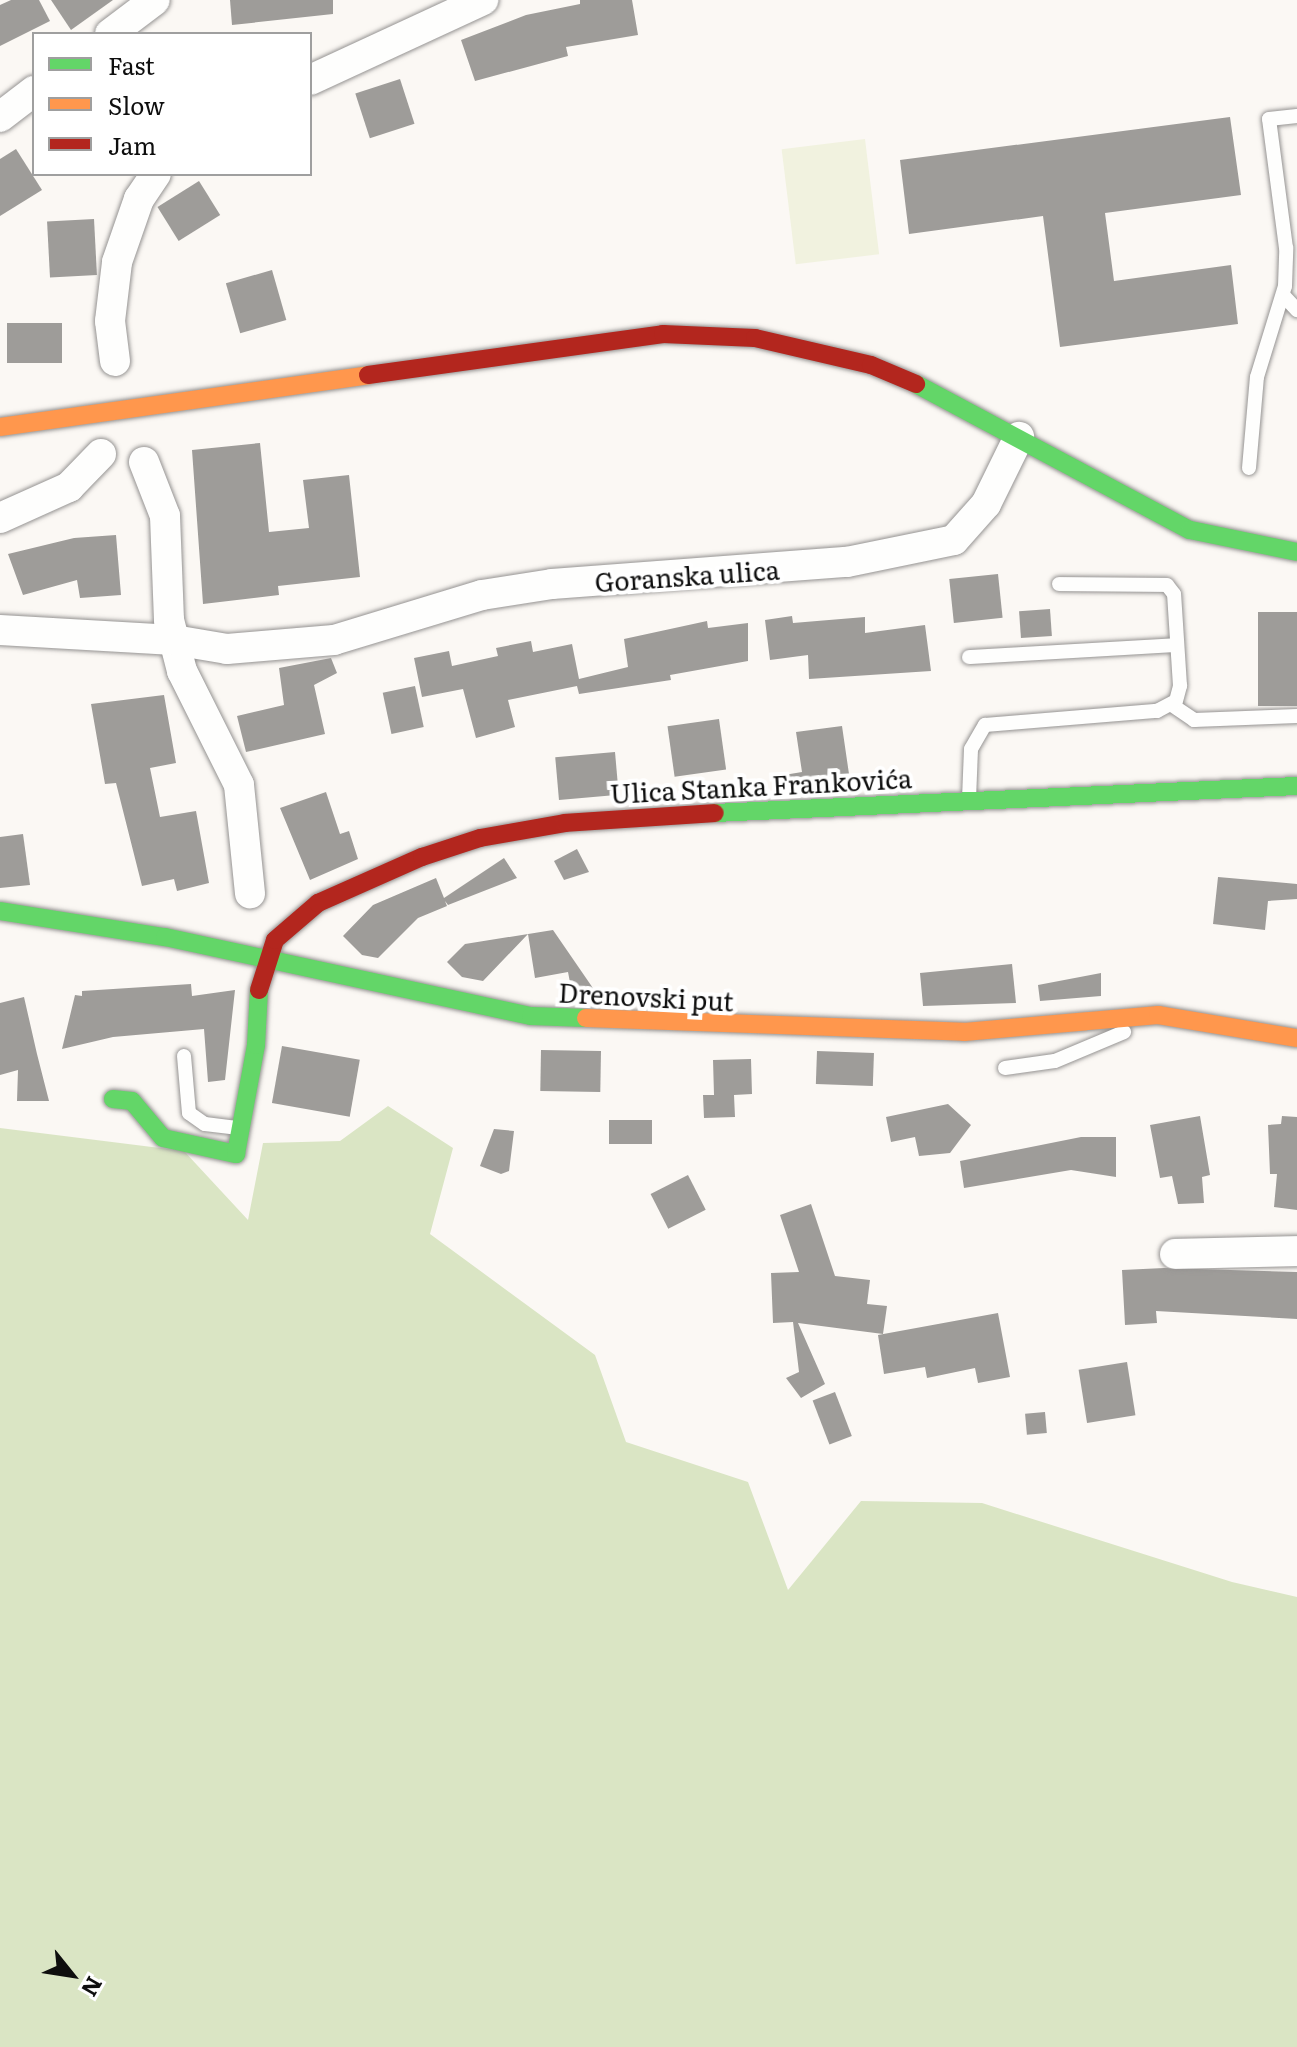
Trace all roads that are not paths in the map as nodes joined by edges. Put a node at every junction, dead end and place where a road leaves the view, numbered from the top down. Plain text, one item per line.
1 (155, 0) edge
2 (483, 0) edge
3 (113, 32) edge
4 (312, 79) edge
5 (32, 93) edge
6 (1297, 116) edge
7 (0, 117) edge
8 (155, 176) edge
9 (1283, 295) junction
10 (1297, 310) edge
11 (115, 361) dead end
12 (0, 427) edge
13 (1019, 437) junction
14 (101, 454) dead end
15 (144, 462) dead end
16 (1249, 468) dead end
17 (0, 518) edge
18 (1297, 552) edge
19 (1059, 584) dead end
20 (0, 630) edge
21 (174, 640) junction
22 (1177, 645) junction
23 (969, 657) dead end
24 (1172, 705) junction
25 (1297, 716) edge
26 (1297, 786) edge
27 (969, 800) junction
28 (250, 893) dead end
29 (0, 911) edge
30 (266, 957) junction
31 (1152, 1016) junction
32 (1297, 1038) edge
33 (184, 1056) dead end
34 (1005, 1068) dead end
35 (113, 1099) dead end
36 (244, 1129) junction
37 (1297, 1251) edge
38 (1175, 1254) dead end

1 - 3 street
2 - 4 street
5 - 7 street
6 - 9 lane
8 - 11 street
9 - 10 lane
9 - 16 lane
12 - 13 street
13 - 18 street
13 - 21 street, Goranska ulica
14 - 17 street
15 - 21 street
19 - 22 lane
20 - 21 street, Goranska ulica
21 - 28 street
22 - 23 lane
22 - 24 lane
24 - 25 lane
24 - 27 lane
26 - 27 street, Ulica Stanka Frankovića
27 - 30 street, Ulica Stanka Frankovića
29 - 30 street, Drenovski put
30 - 31 street, Drenovski put
30 - 36 street
31 - 32 street, Drenovski put
31 - 34 lane
33 - 36 lane
35 - 36 street
37 - 38 street

